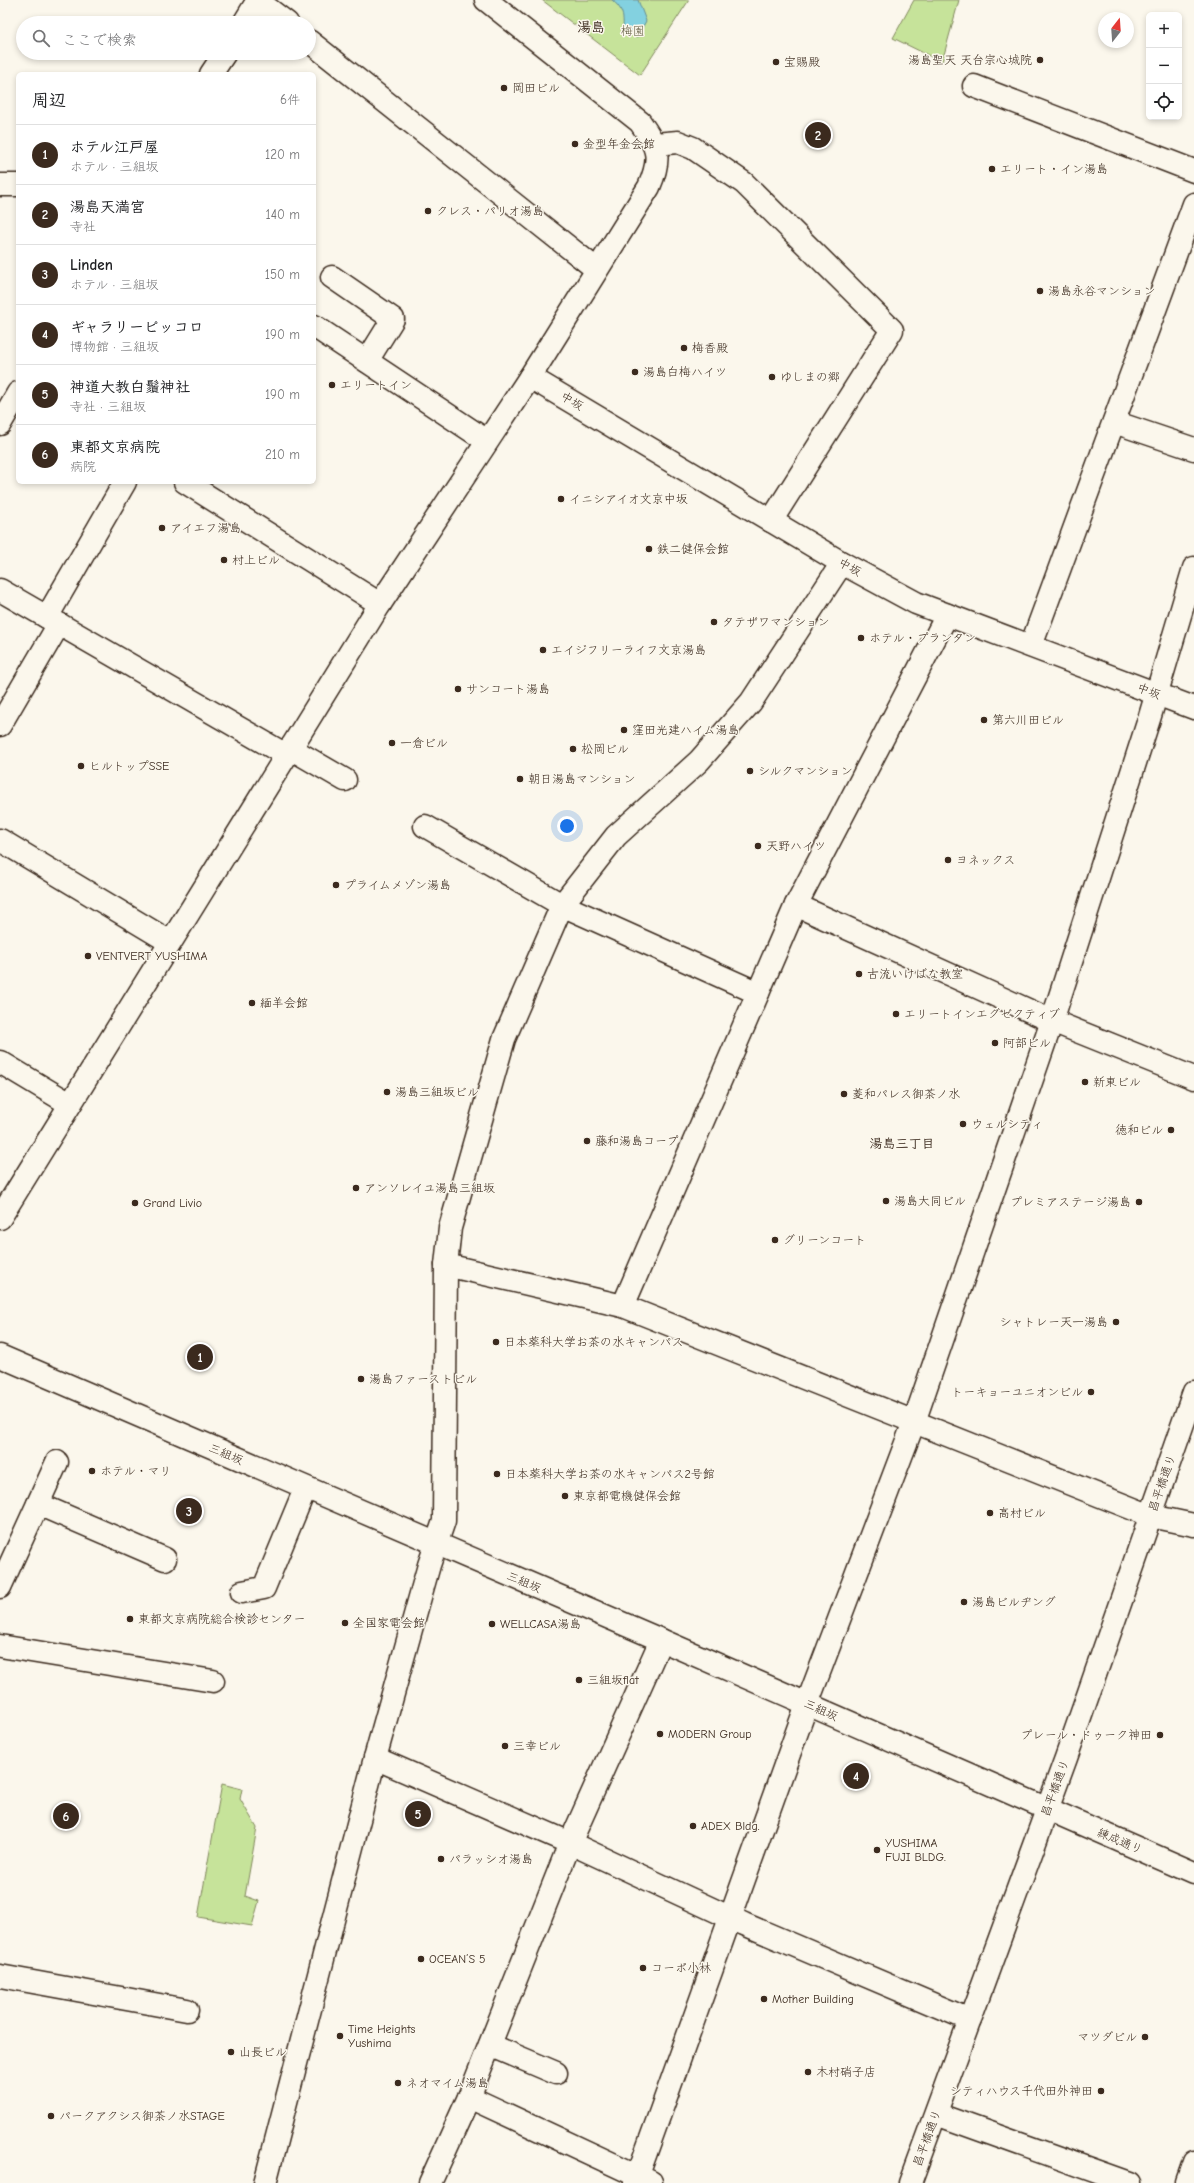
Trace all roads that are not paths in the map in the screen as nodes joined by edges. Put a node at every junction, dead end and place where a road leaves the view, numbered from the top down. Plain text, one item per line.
1 (258, 0) edge
2 (486, 0) edge
3 (248, 16) edge
4 (277, 16) edge
5 (316, 47) edge
6 (220, 60) edge
7 (212, 72) edge
8 (974, 86) dead end
9 (655, 144) junction
10 (1194, 170) edge
11 (0, 185) edge
12 (16, 185) edge
13 (1194, 204) edge
14 (596, 269) junction
15 (332, 277) dead end
16 (316, 327) edge
17 (367, 361) junction
18 (530, 377) junction
19 (16, 396) edge
20 (1114, 422) junction
21 (0, 424) edge
22 (487, 441) junction
23 (1194, 449) edge
24 (124, 484) edge
25 (188, 484) edge
26 (771, 521) junction
27 (842, 562) junction
28 (1194, 568) edge
29 (0, 590) edge
30 (380, 604) junction
31 (947, 615) junction
32 (53, 620) junction
33 (1031, 646) junction
34 (1157, 694) junction
35 (1194, 708) edge
36 (0, 725) edge
37 (288, 752) junction
38 (345, 780) dead end
39 (425, 826) dead end
40 (0, 840) edge
41 (562, 905) junction
42 (796, 905) junction
43 (170, 942) junction
44 (758, 993) junction
45 (1052, 1021) junction
46 (0, 1062) edge
47 (1194, 1078) edge
48 (70, 1104) junction
49 (0, 1218) edge
50 (446, 1265) junction
51 (622, 1306) junction
52 (0, 1356) edge
53 (1194, 1392) edge
54 (914, 1422) junction
55 (56, 1462) dead end
56 (305, 1488) junction
57 (38, 1504) junction
58 (1151, 1516) junction
59 (1194, 1525) edge
60 (436, 1545) junction
61 (165, 1559) dead end
62 (0, 1587) edge
63 (242, 1592) dead end
64 (661, 1640) junction
65 (0, 1646) edge
66 (213, 1681) dead end
67 (807, 1704) junction
68 (376, 1758) junction
69 (1047, 1810) junction
70 (570, 1843) junction
71 (1194, 1873) edge
72 (732, 1918) junction
73 (0, 1976) edge
74 (187, 2010) dead end
75 (970, 2020) junction
76 (490, 2045) junction
77 (556, 2073) dead end
78 (469, 2097) junction
79 (936, 2114) junction
80 (1194, 2163) edge
81 (642, 2181) edge
82 (265, 2183) edge
83 (430, 2183) edge
84 (910, 2183) edge
85 (1128, 2183) edge
86 (1187, 2183) edge

1 - 3 street
1 - 4 street
2 - 9 street
5 - 14 street
6 - 7 street
8 - 10 street
9 - 14 street
9 - 26 street
11 - 12 street
13 - 20 street
14 - 18 street
15 - 17 street
16 - 17 street
17 - 22 street
18 - 22 street
18 - 26 street, 中坂
19 - 21 street
20 - 23 street
20 - 33 street
22 - 30 street
24 - 32 street
25 - 30 street
26 - 27 street, 中坂
27 - 31 street, 中坂
27 - 41 street
28 - 34 street
29 - 32 street
30 - 37 street
31 - 33 street, 中坂
31 - 42 street
32 - 36 street
32 - 37 street
33 - 34 street, 中坂
34 - 35 street, 中坂
34 - 45 street
37 - 38 street
37 - 43 street
39 - 41 street
40 - 43 street
41 - 44 street
41 - 50 street
42 - 44 street
42 - 45 street
43 - 48 street
44 - 51 street
45 - 47 street
45 - 54 street
46 - 48 street
48 - 49 street
50 - 51 street
50 - 60 street
51 - 54 street
52 - 56 street, 三組坂
53 - 58 street, 昌平橋通り
54 - 58 street
54 - 67 street
55 - 57 street
56 - 60 street, 三組坂
56 - 63 street
57 - 61 street
57 - 62 street
58 - 59 street
58 - 69 street, 昌平橋通り
60 - 64 street, 三組坂
60 - 68 street
64 - 67 street, 三組坂
64 - 70 street
65 - 66 street
67 - 69 street, 三組坂
67 - 72 street
68 - 70 street
68 - 82 street
69 - 71 street, 練成通り
69 - 75 street, 昌平橋通り
70 - 72 street
70 - 76 street
72 - 75 street
72 - 81 street
73 - 74 street
75 - 79 street, 昌平橋通り
76 - 77 street
76 - 78 street
78 - 81 street
78 - 83 street
79 - 84 street, 昌平橋通り
79 - 85 street
80 - 86 street

